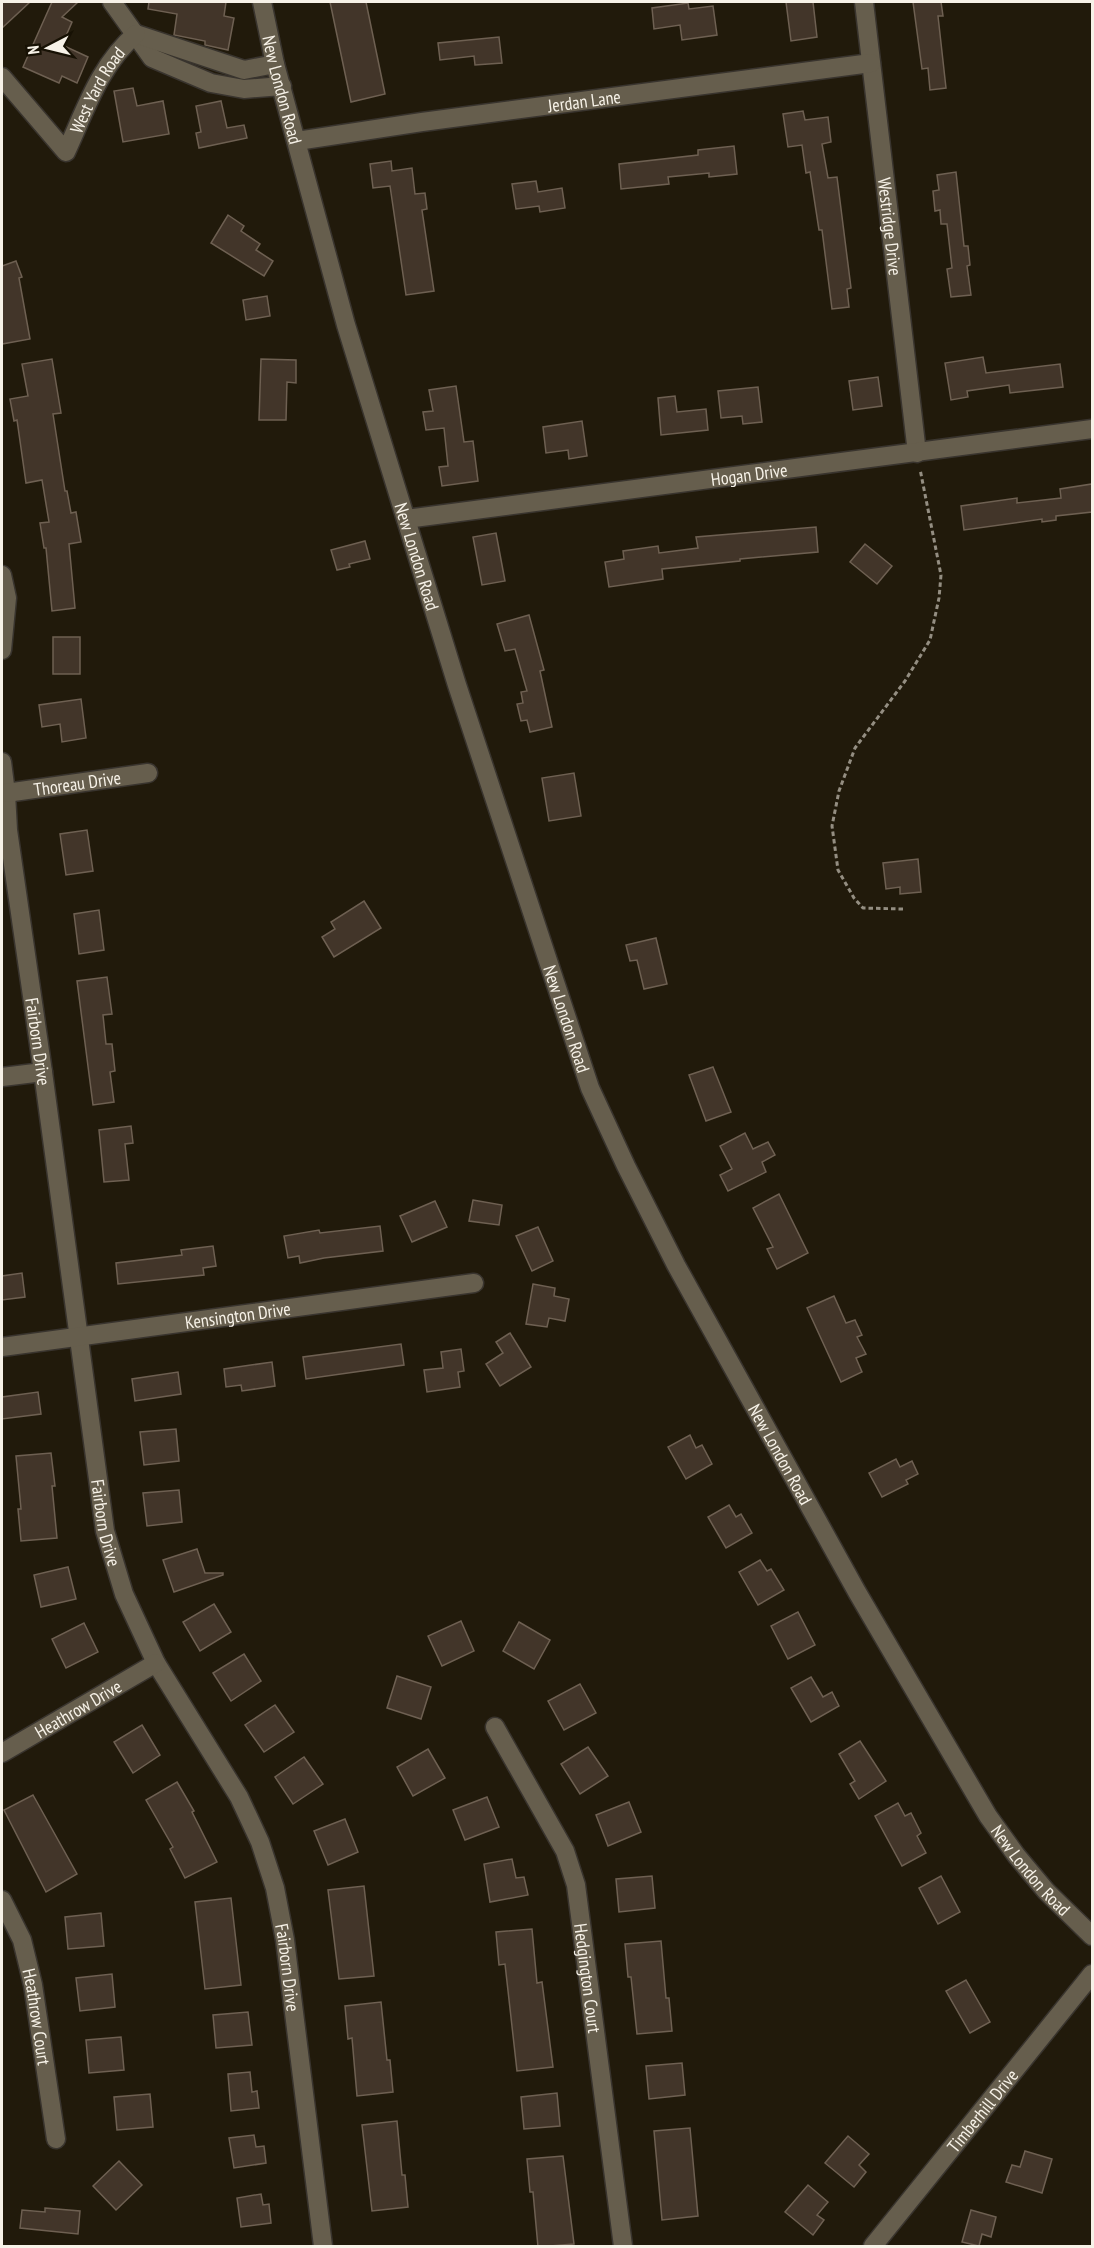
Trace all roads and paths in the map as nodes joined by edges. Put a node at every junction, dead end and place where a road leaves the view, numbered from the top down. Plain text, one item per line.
1 (112, 2) edge
2 (262, 2) edge
3 (864, 2) edge
4 (136, 34) junction
5 (871, 63) junction
6 (275, 64) junction
7 (2, 77) edge
8 (282, 86) junction
9 (297, 141) junction
10 (1092, 429) edge
11 (917, 453) junction
12 (406, 519) junction
13 (2, 575) edge
14 (2, 650) edge
15 (2, 762) edge
16 (148, 773) dead end
17 (6, 793) junction
18 (5, 831) edge
19 (903, 909) dead end
20 (43, 1072) junction
21 (2, 1077) edge
22 (474, 1283) dead end
23 (79, 1337) junction
24 (2, 1347) edge
25 (156, 1663) junction
26 (495, 1727) dead end
27 (2, 1753) edge
28 (2, 1900) edge
29 (1092, 1936) edge
30 (1092, 1974) edge
31 (56, 2139) dead end
32 (323, 2247) edge
33 (622, 2247) edge
34 (873, 2247) edge

1 - 4 street
2 - 6 street, New London Road
3 - 5 street, Westridge Drive
4 - 6 street
4 - 7 street, West Yard Road
4 - 8 street
5 - 9 street, Jerdan Lane
5 - 11 street, Westridge Drive
6 - 8 street, New London Road
8 - 9 street, New London Road
9 - 12 street, New London Road
10 - 11 street, Hogan Drive
11 - 12 street, Hogan Drive
11 - 19 path
12 - 29 street, New London Road
13 - 14 street
15 - 17 street, Fairborn Drive
16 - 17 street, Thoreau Drive
17 - 18 street, Fairborn Drive
18 - 20 street, Fairborn Drive
20 - 21 street
20 - 23 street, Fairborn Drive
22 - 23 street, Kensington Drive
23 - 24 street, Kensington Drive
23 - 25 street, Fairborn Drive
25 - 27 street, Heathrow Drive
25 - 32 street, Fairborn Drive
26 - 33 street, Hedgington Court
28 - 31 street, Heathrow Court
30 - 34 street, Timberhill Drive

